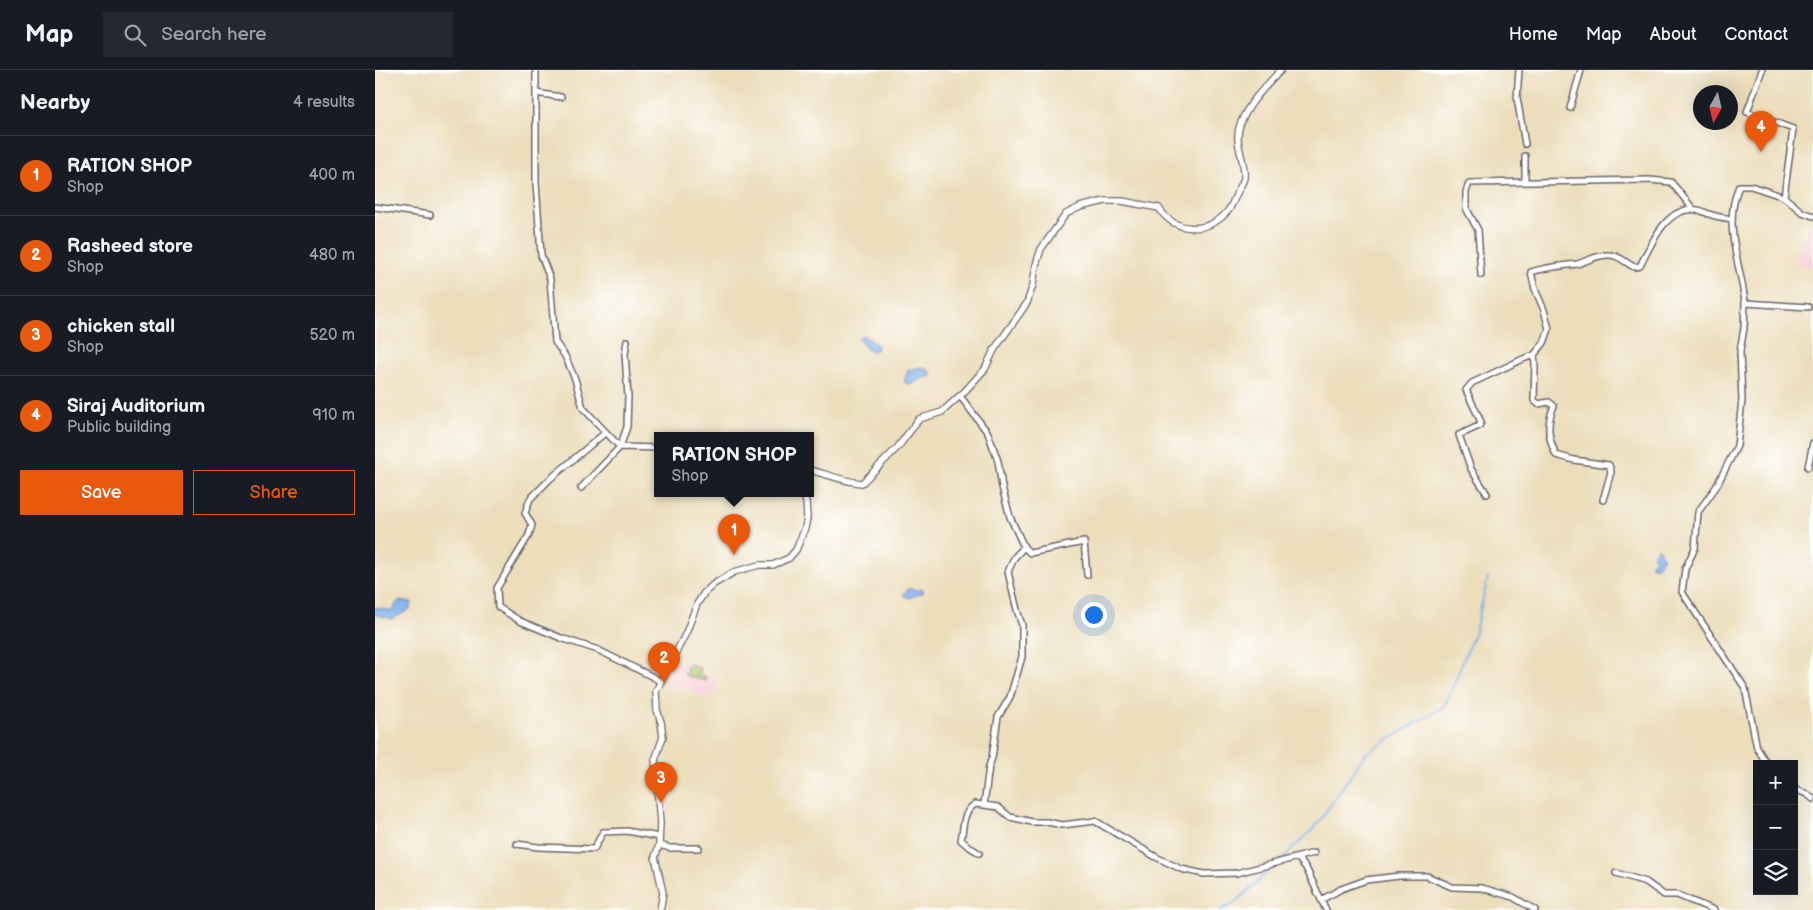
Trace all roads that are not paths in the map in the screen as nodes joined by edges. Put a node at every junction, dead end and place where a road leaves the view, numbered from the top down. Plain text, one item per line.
1 (535, 70) edge
2 (1281, 70) edge
3 (1519, 70) edge
4 (1581, 70) edge
5 (1761, 70) edge
6 (536, 93) junction
7 (561, 97) dead end
8 (1570, 108) dead end
9 (1525, 144) dead end
10 (1525, 156) dead end
11 (1525, 181) junction
12 (1784, 197) junction
13 (375, 207) edge
14 (1693, 210) junction
15 (430, 215) dead end
16 (1813, 216) edge
17 (1733, 219) junction
18 (1481, 275) dead end
19 (1745, 303) junction
20 (1808, 307) dead end
21 (627, 341) dead end
22 (1534, 355) junction
23 (960, 396) junction
24 (605, 432) junction
25 (1813, 443) edge
26 (620, 447) junction
27 (654, 448) edge
28 (1808, 467) dead end
29 (814, 471) edge
30 (581, 488) dead end
31 (1487, 494) dead end
32 (804, 497) edge
33 (1603, 500) dead end
34 (1024, 547) junction
35 (1087, 575) dead end
36 (660, 682) junction
37 (1764, 760) edge
38 (1798, 791) edge
39 (1813, 799) edge
40 (984, 805) junction
41 (659, 837) junction
42 (517, 844) dead end
43 (659, 845) junction
44 (699, 848) dead end
45 (1314, 853) dead end
46 (979, 854) dead end
47 (1298, 858) junction
48 (1616, 873) dead end
49 (1321, 900) junction
50 (660, 910) edge
51 (1326, 910) edge
52 (1535, 910) edge
53 (1714, 910) edge

1 - 6 street
2 - 23 street
3 - 9 street
4 - 8 street
5 - 12 street
6 - 7 street
6 - 24 street
10 - 11 street
11 - 14 street
11 - 18 street
12 - 16 street
12 - 17 street
13 - 15 street
14 - 17 street
14 - 22 street
17 - 19 street
19 - 20 street
19 - 37 street
21 - 26 street
22 - 31 street
22 - 33 street
23 - 29 street
23 - 34 street
24 - 26 street
24 - 36 street
25 - 28 street
26 - 27 street
26 - 30 street
32 - 36 street
34 - 35 street
34 - 40 street
36 - 41 street
38 - 39 street
40 - 46 street
40 - 47 street
41 - 42 street
41 - 43 street
43 - 44 street
43 - 50 street
45 - 47 street
47 - 49 street
48 - 53 street
49 - 51 street
49 - 52 street

